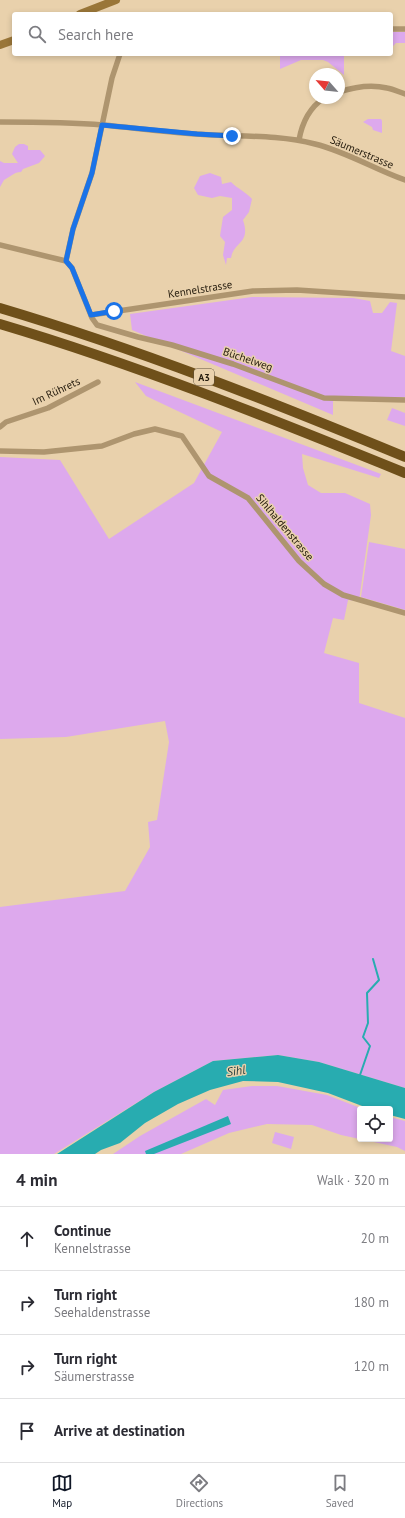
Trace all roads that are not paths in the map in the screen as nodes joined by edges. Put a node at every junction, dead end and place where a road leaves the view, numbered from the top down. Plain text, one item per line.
1 (116, 0) edge
2 (85, 12) edge
3 (393, 29) edge
4 (405, 29) edge
5 (12, 41) edge
6 (0, 45) edge
7 (119, 56) edge
8 (345, 90) edge
9 (405, 94) edge
10 (317, 104) edge
11 (0, 122) edge
12 (102, 125) junction
13 (299, 140) junction
14 (405, 180) edge
15 (0, 245) edge
16 (66, 261) junction
17 (405, 297) edge
18 (0, 308) edge
19 (91, 315) junction
20 (0, 324) edge
21 (98, 382) dead end
22 (405, 400) edge
23 (0, 427) edge
24 (0, 451) edge
25 (405, 457) edge
26 (405, 473) edge
27 (405, 613) edge

1 - 2 main road
3 - 4 street
5 - 6 main road
7 - 12 street
8 - 9 street
10 - 13 street
11 - 12 street, Säumerstrasse
12 - 13 street, Säumerstrasse
12 - 16 street
13 - 14 street, Säumerstrasse
15 - 16 street
16 - 19 street
17 - 19 street, Kennelstrasse
18 - 25 highway, A3
19 - 22 street, Büchelweg
20 - 26 highway, A3
21 - 23 street, Im Rührets
24 - 27 street, Sihlhaldenstrasse

